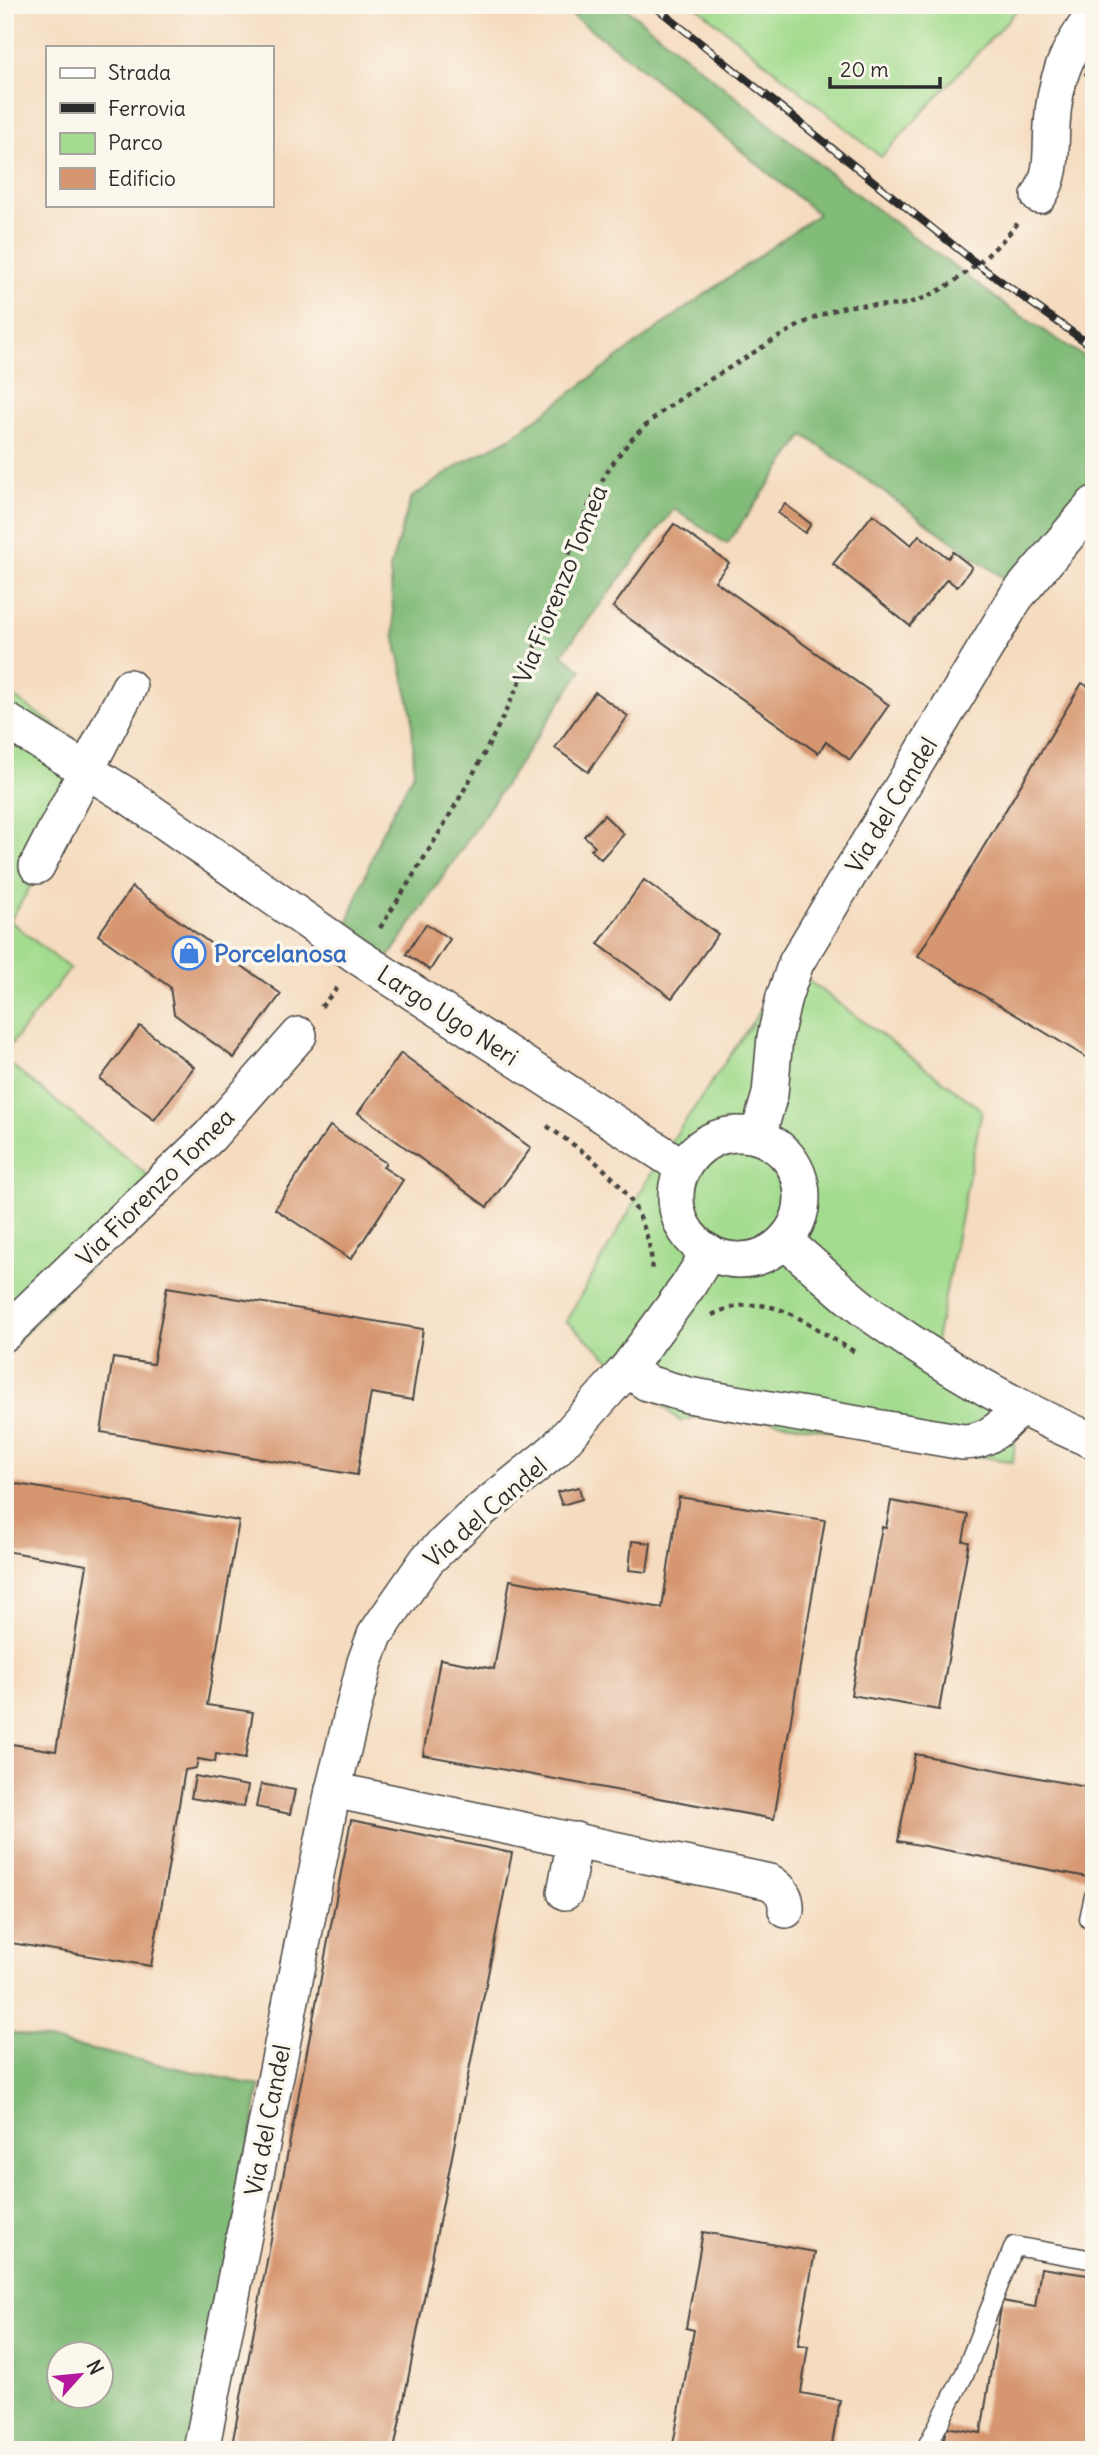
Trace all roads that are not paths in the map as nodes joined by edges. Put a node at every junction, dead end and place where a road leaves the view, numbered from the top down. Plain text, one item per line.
1 (1094, 15) edge
2 (1040, 196) road end
3 (1094, 504) edge
4 (129, 687) dead end
5 (5, 720) edge
6 (87, 770) junction
7 (37, 866) dead end
8 (299, 1035) dead end
9 (758, 1136) junction
10 (683, 1167) junction
11 (784, 1241) junction
12 (709, 1252) junction
13 (5, 1333) edge
14 (627, 1369) junction
15 (1019, 1407) junction
16 (1094, 1441) edge
17 (333, 1790) junction
18 (575, 1840) junction
19 (565, 1892) dead end
20 (1094, 1896) edge
21 (786, 1910) dead end
22 (1089, 1919) dead end
23 (1094, 2260) edge
24 (201, 2450) edge
25 (925, 2450) edge

1 - 2 street
3 - 9 street, Via del Candel
4 - 6 street
5 - 6 street, Largo Ugo Neri
6 - 7 street
6 - 10 street, Largo Ugo Neri
8 - 13 street, Via Fiorenzo Tomea
9 - 10 street
9 - 11 street
10 - 12 street
11 - 12 street
11 - 15 street
12 - 14 street, Via del Candel
14 - 15 street
14 - 17 street, Via del Candel
15 - 16 street
17 - 18 street
17 - 24 street, Via del Candel
18 - 19 street
18 - 21 street
20 - 22 lane
23 - 25 lane

